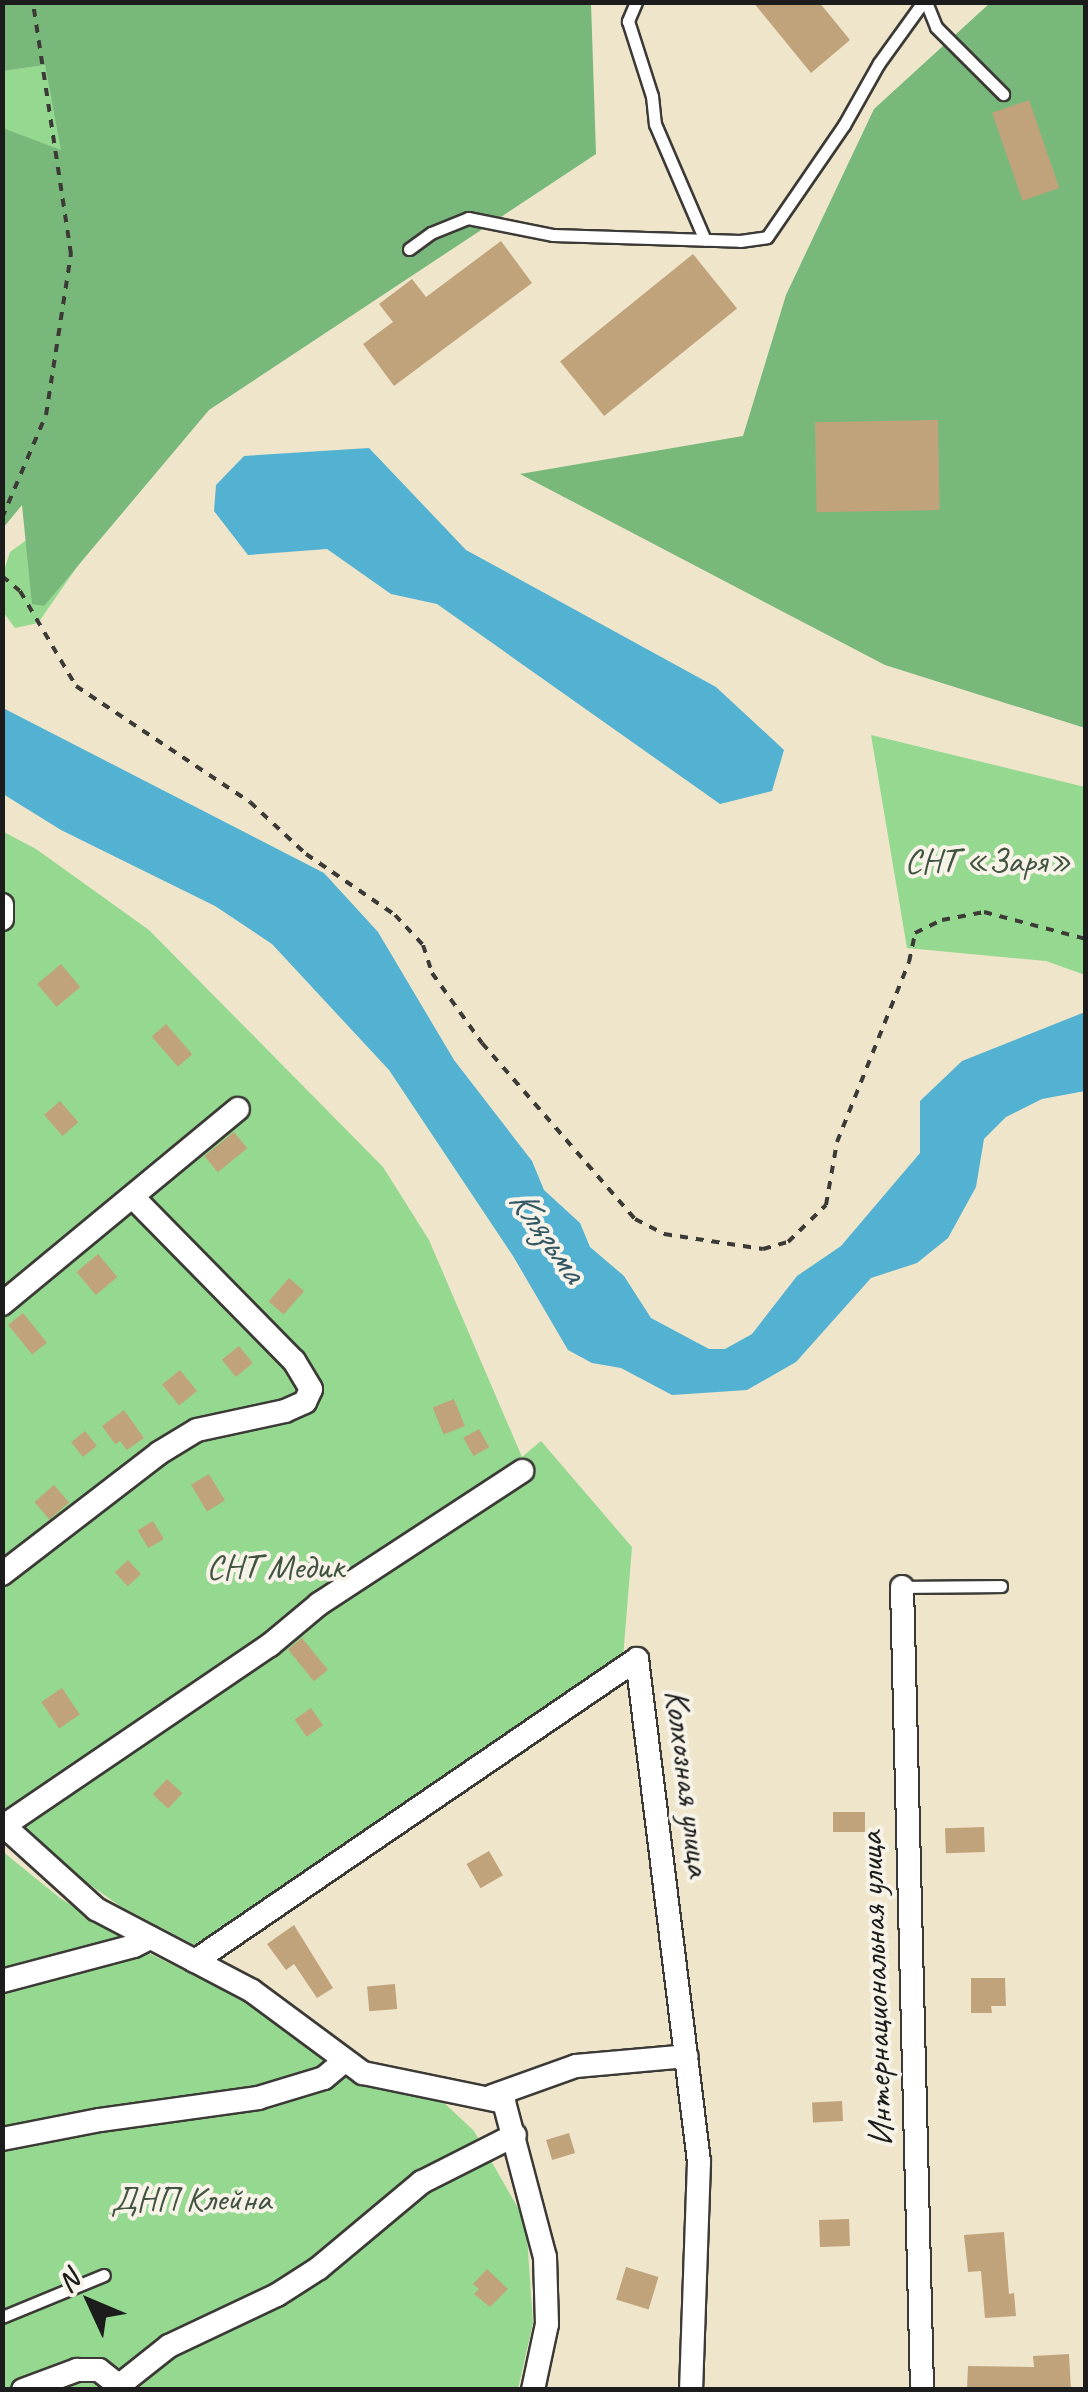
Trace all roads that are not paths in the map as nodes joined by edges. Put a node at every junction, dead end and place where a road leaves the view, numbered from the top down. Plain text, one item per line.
1 (636, 2) edge
2 (924, 2) edge
3 (1003, 94) dead end
4 (705, 240) junction
5 (410, 249) dead end
6 (2, 905) edge
7 (2, 919) edge
8 (238, 1110) dead end
9 (134, 1197) junction
10 (2, 1304) edge
11 (522, 1472) dead end
12 (2, 1574) edge
13 (1001, 1586) dead end
14 (902, 1587) joint
15 (3, 1826) edge
16 (150, 1938) junction
17 (195, 1961) junction
18 (2, 1981) edge
19 (687, 2056) junction
20 (344, 2061) junction
21 (492, 2096) junction
22 (515, 2134) junction
23 (2, 2140) edge
24 (104, 2275) dead end
25 (2, 2317) edge
26 (123, 2387) edge
27 (23, 2390) edge
28 (533, 2390) edge
29 (692, 2390) edge
30 (922, 2390) edge

1 - 4 lane
2 - 3 lane
2 - 4 lane
4 - 5 lane
6 - 7 street
8 - 9 street
9 - 10 street
9 - 12 street
11 - 15 street
13 - 14 lane
14 - 30 street, Интернациональная улица
15 - 16 street
16 - 17 street
16 - 18 street
17 - 19 street, Колхозная улица
17 - 20 street
19 - 21 street
19 - 29 street, Колхозная улица
20 - 21 street
20 - 23 street
21 - 22 street
22 - 26 street
22 - 28 street
24 - 25 lane
26 - 27 street

